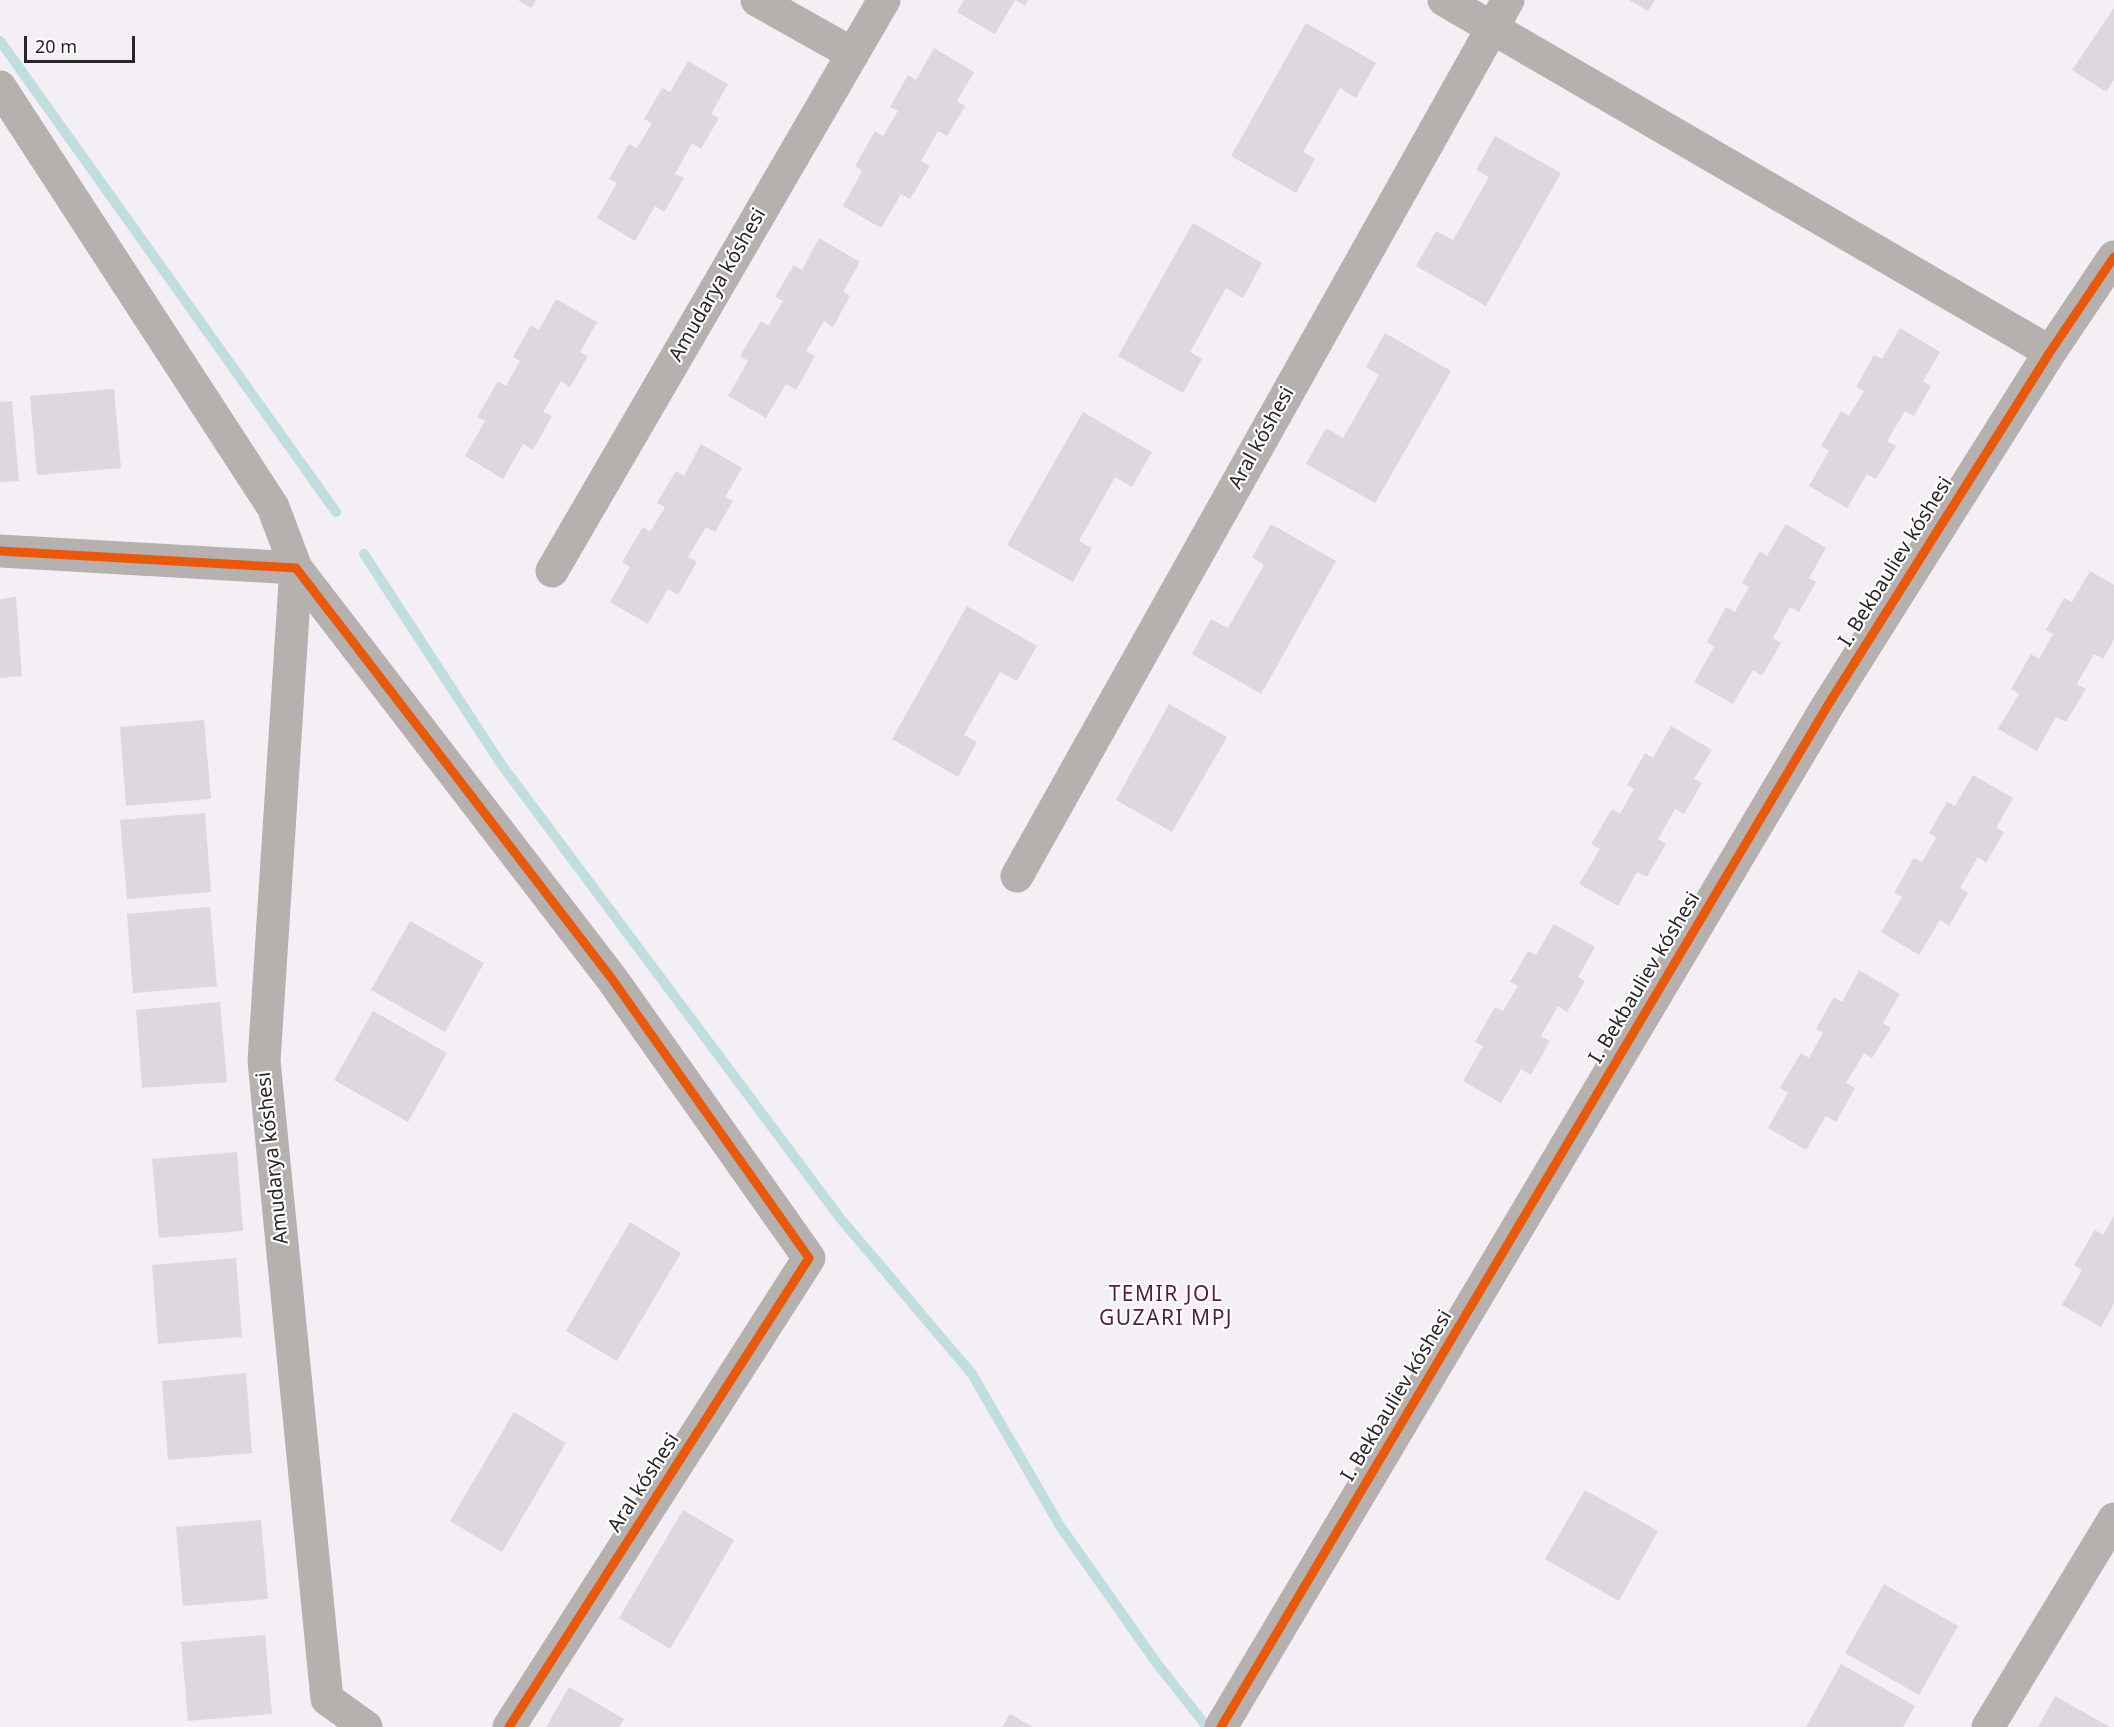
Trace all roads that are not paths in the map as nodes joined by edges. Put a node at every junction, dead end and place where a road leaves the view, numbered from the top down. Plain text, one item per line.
1 (757, 0) edge
2 (884, 0) edge
3 (1444, 0) edge
4 (1508, 0) edge
5 (1492, 27) junction
6 (853, 54) junction
7 (0, 87) edge
8 (2114, 257) edge
9 (2050, 352) junction
10 (0, 550) edge
11 (296, 568) junction
12 (552, 571) dead end
13 (1017, 876) dead end
14 (2114, 1519) edge
15 (366, 1727) edge
16 (509, 1727) edge
17 (1221, 1727) edge
18 (1988, 1727) edge

1 - 6 street
2 - 6 street, Amudarya kóshesi
3 - 5 street
4 - 5 street, Aral kóshesi
5 - 9 street
5 - 13 street, Aral kóshesi
6 - 12 street, Amudarya kóshesi
7 - 11 street
8 - 9 street, I. Bekbauliev kóshesi
9 - 17 street, I. Bekbauliev kóshesi
10 - 11 street
11 - 15 street, Amudarya kóshesi
11 - 16 street, Aral kóshesi
14 - 18 street

